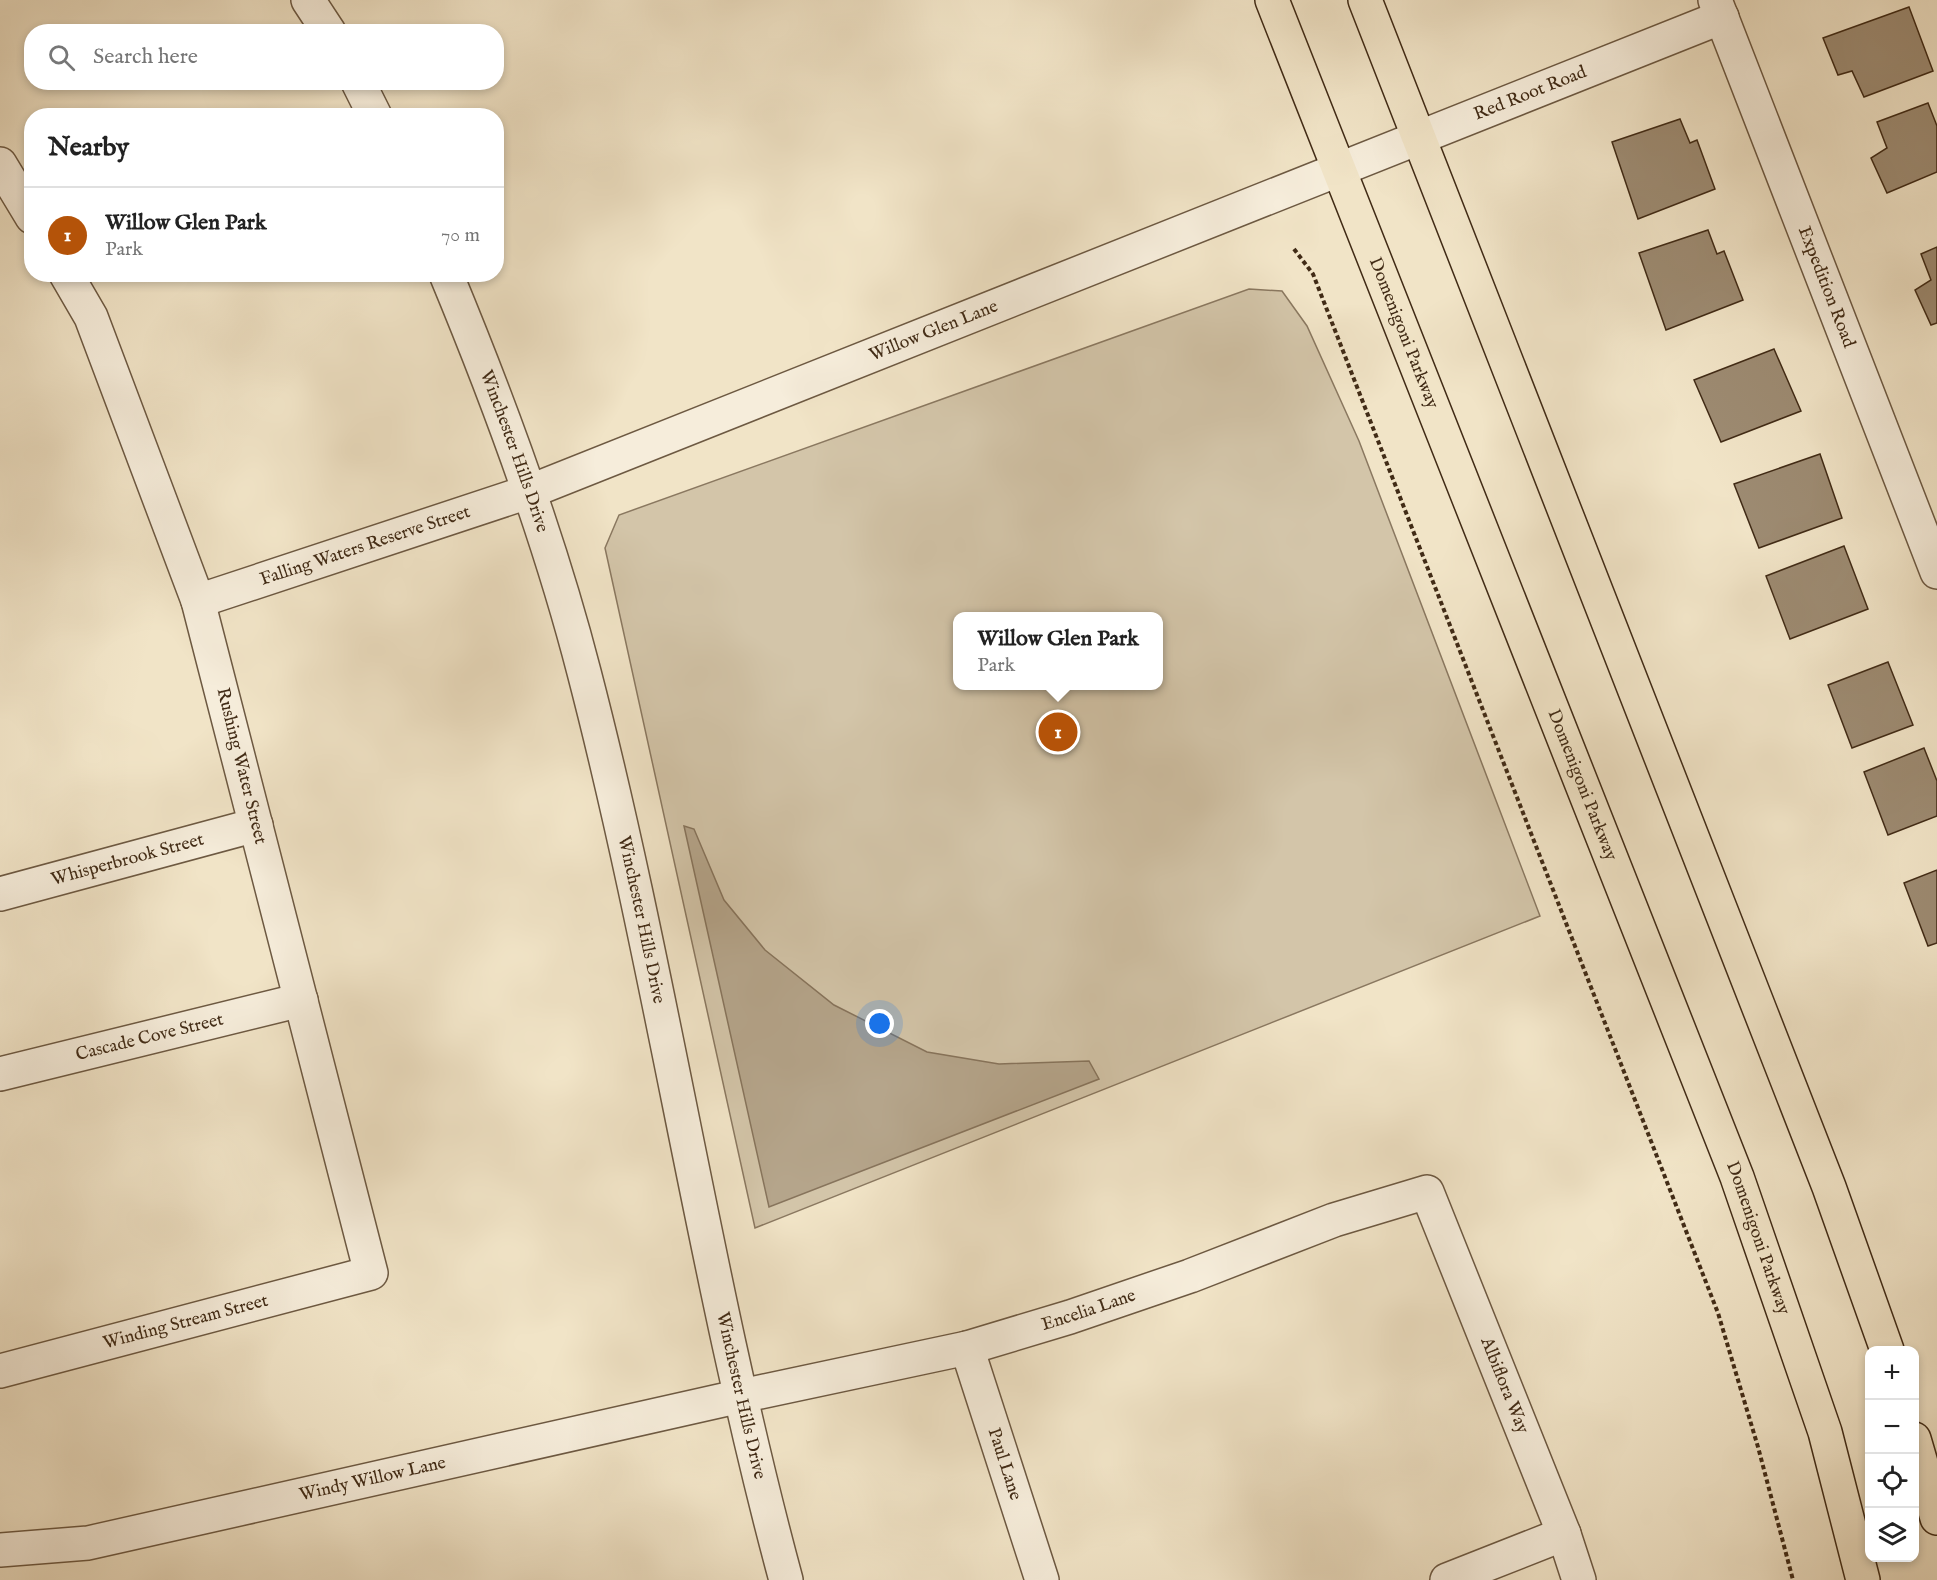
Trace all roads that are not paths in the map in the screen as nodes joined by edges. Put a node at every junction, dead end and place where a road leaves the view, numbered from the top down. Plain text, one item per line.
1 (308, 0) edge
2 (1272, 0) edge
3 (1365, 0) edge
4 (1718, 8) edge
5 (324, 24) edge
6 (362, 90) edge
7 (371, 108) edge
8 (1417, 136) junction
9 (0, 164) edge
10 (1338, 168) junction
11 (24, 204) edge
12 (71, 282) edge
13 (449, 282) edge
14 (531, 491) junction
15 (1937, 572) edge
16 (198, 601) junction
17 (256, 825) junction
18 (0, 894) edge
19 (301, 1000) junction
20 (0, 1074) edge
21 (1427, 1192) joint
22 (370, 1273) joint
23 (1886, 1346) edge
24 (967, 1348) junction
25 (0, 1371) edge
26 (741, 1396) junction
27 (1918, 1454) edge
28 (1937, 1518) edge
29 (1564, 1534) junction
30 (0, 1550) edge
31 (786, 1580) edge
32 (1041, 1580) edge
33 (1447, 1580) edge
34 (1579, 1580) edge
35 (1863, 1580) edge

1 - 5 street
2 - 10 main road, Domenigoni Parkway
3 - 8 main road
4 - 8 street, Red Root Road
4 - 15 street, Expedition Road
6 - 7 street
8 - 10 street, Red Root Road
8 - 23 main road
9 - 11 street
10 - 14 street, Willow Glen Lane
10 - 35 main road, Domenigoni Parkway
12 - 16 street, Rushing Water Street
13 - 14 street, Winchester Hills Drive
14 - 16 street, Falling Waters Reserve Street
14 - 26 street, Winchester Hills Drive
16 - 17 street, Rushing Water Street
17 - 18 street, Whisperbrook Street
17 - 19 street, Rushing Water Street
19 - 20 street, Cascade Cove Street
19 - 22 street, Rushing Water Street
21 - 24 street, Encelia Lane
21 - 29 street, Albiflora Way
22 - 25 street, Winding Stream Street
24 - 26 street, Encelia Lane
24 - 32 street, Paul Lane
26 - 30 street, Windy Willow Lane
26 - 31 street, Winchester Hills Drive
27 - 28 main road
29 - 33 street
29 - 34 street, Albiflora Way

